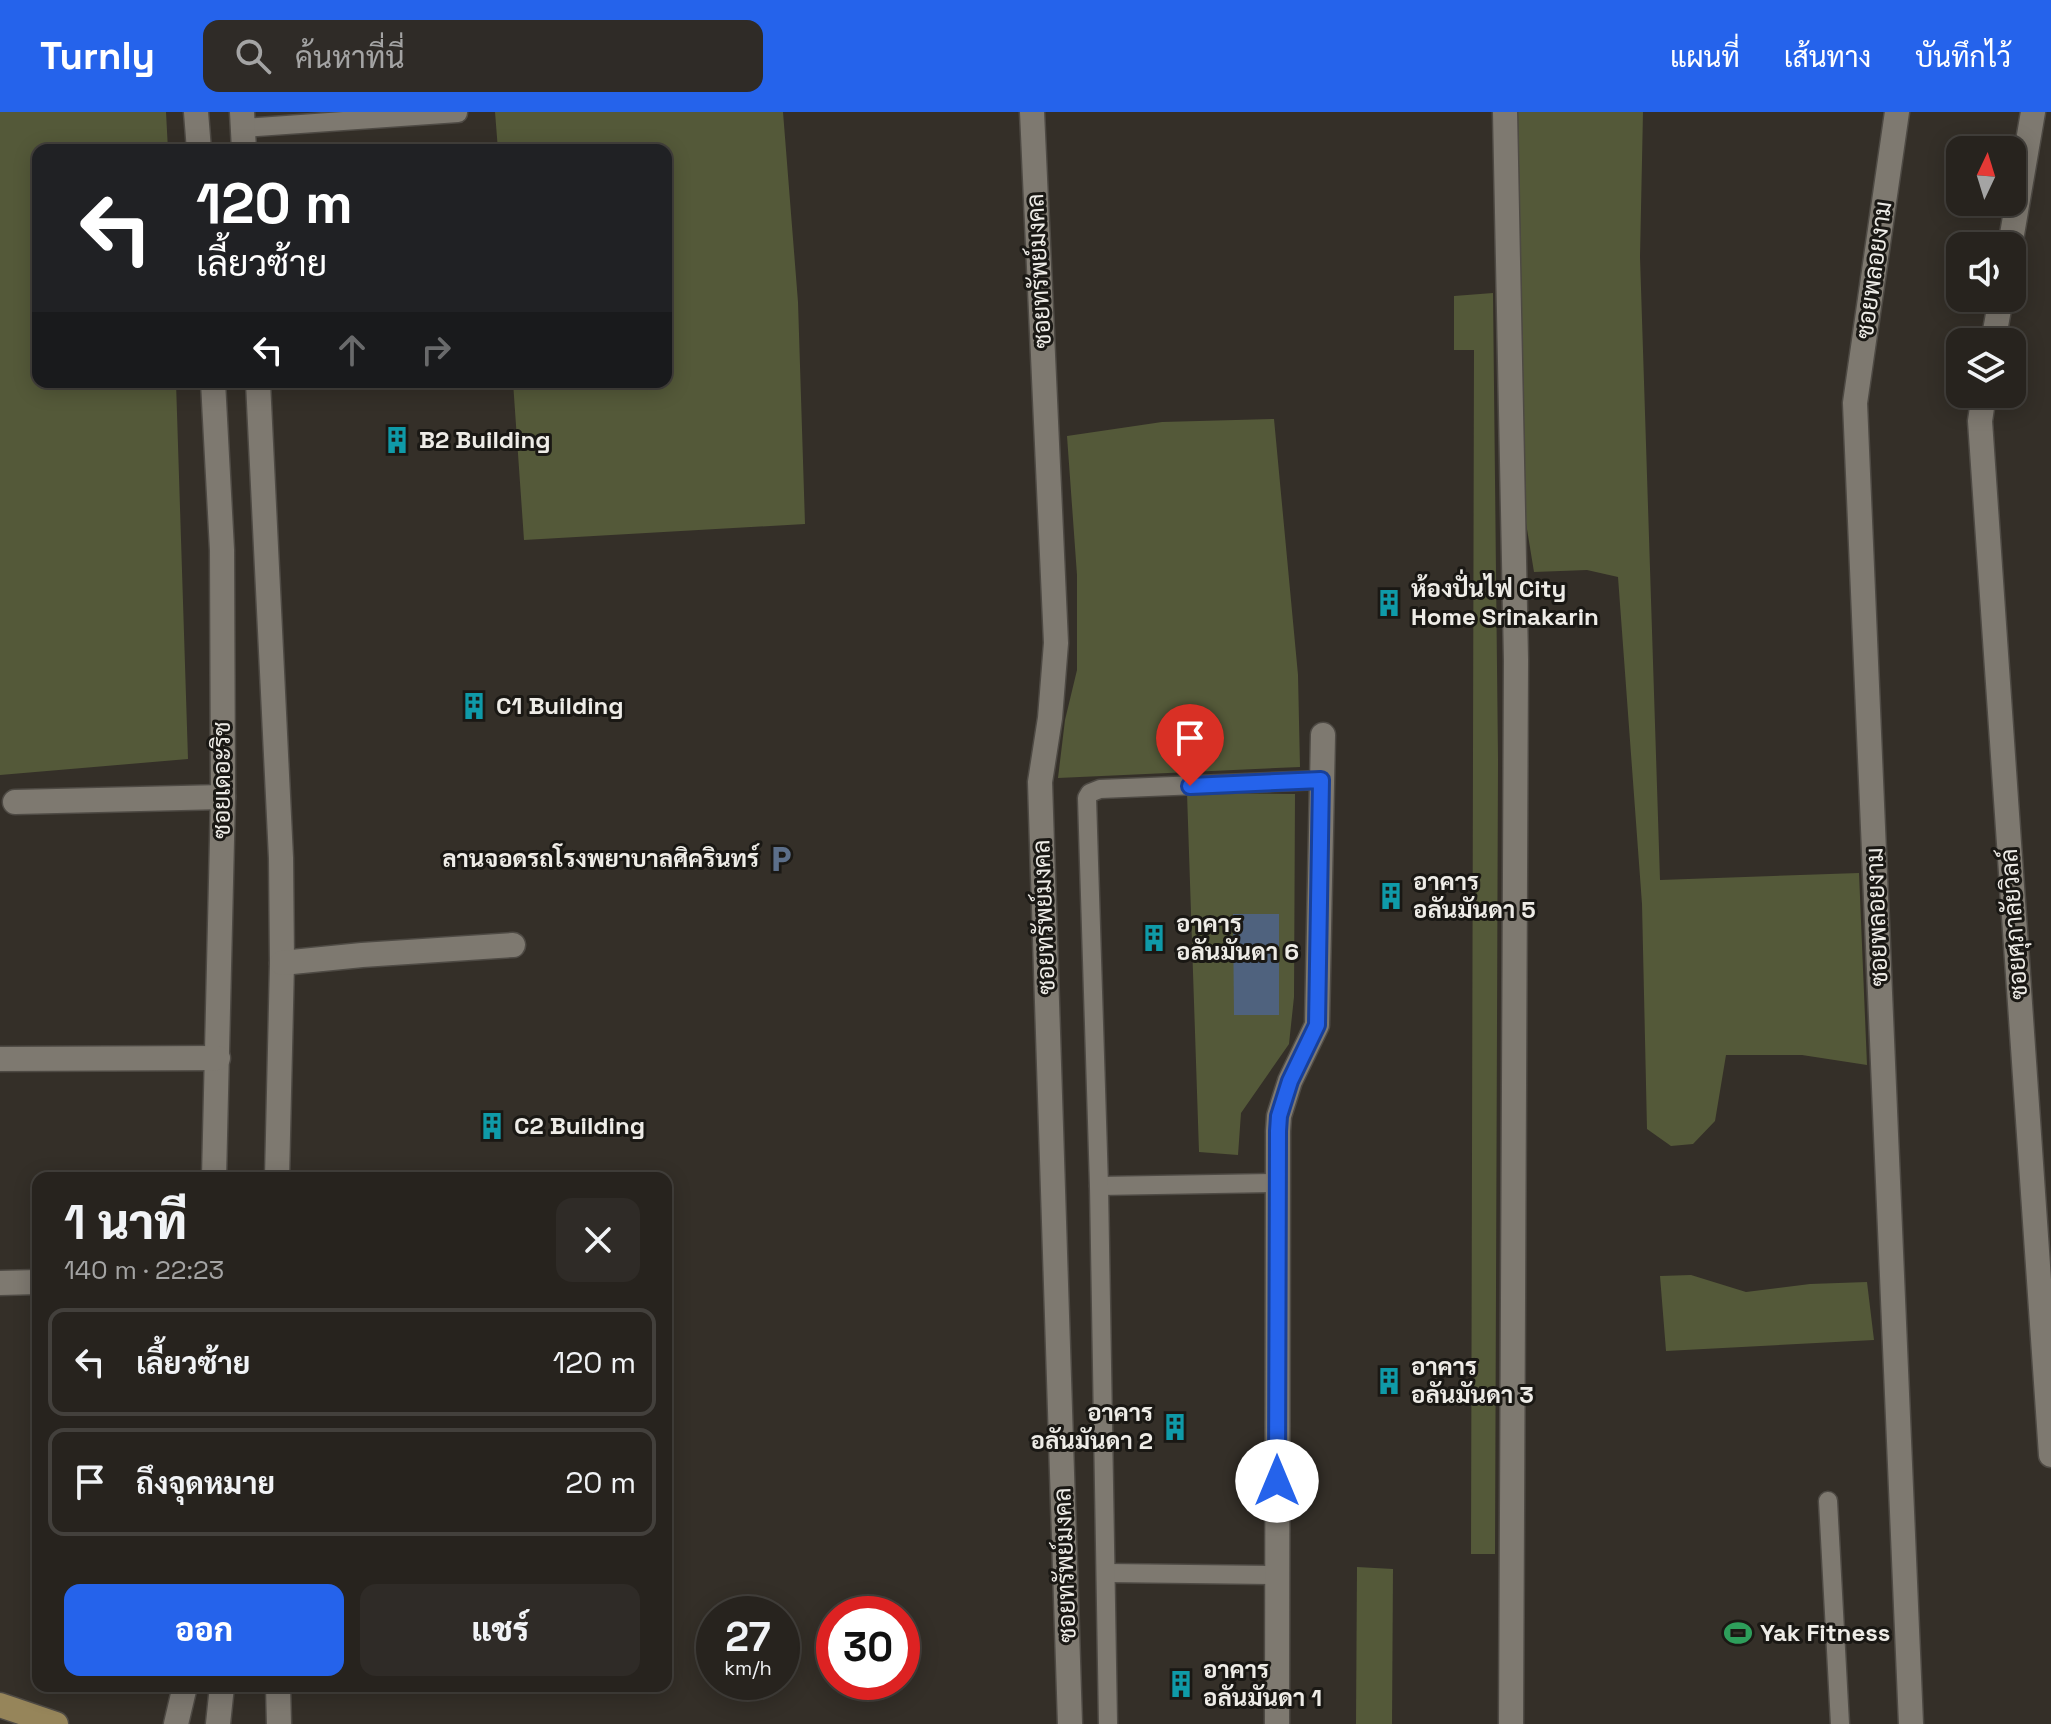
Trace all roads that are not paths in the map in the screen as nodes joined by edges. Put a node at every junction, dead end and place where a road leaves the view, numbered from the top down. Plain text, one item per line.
1 (196, 112) edge
2 (1032, 112) edge
3 (1505, 112) edge
4 (1897, 112) edge
5 (2033, 112) edge
6 (458, 113) edge
7 (243, 130) edge
8 (199, 144) edge
9 (2012, 232) edge
10 (213, 388) edge
11 (258, 388) edge
12 (1982, 408) edge
13 (1323, 735) dead end
14 (1321, 780) junction
15 (223, 797) junction
16 (15, 802) dead end
17 (513, 945) dead end
18 (282, 963) junction
19 (218, 1058) junction
20 (0, 1059) edge
21 (214, 1172) edge
22 (277, 1172) edge
23 (1278, 1183) junction
24 (1099, 1186) junction
25 (32, 1282) edge
26 (0, 1283) edge
27 (2051, 1455) edge
28 (1828, 1501) dead end
29 (1107, 1573) junction
30 (1277, 1575) junction
31 (184, 1692) edge
32 (221, 1692) edge
33 (278, 1692) edge
34 (0, 1705) edge
35 (56, 1724) edge
36 (176, 1724) edge
37 (218, 1724) edge
38 (279, 1724) edge
39 (1070, 1724) edge
40 (1108, 1724) edge
41 (1277, 1724) edge
42 (1511, 1724) edge
43 (1840, 1724) edge
44 (1911, 1724) edge

1 - 8 street
2 - 39 street, ซอยทรัพย์มงคล
3 - 42 street
4 - 44 street, ซอยพลอยงาม
5 - 9 street
6 - 7 lane
10 - 15 street, ซอยเดอะริช
11 - 18 street
12 - 27 street, ซอยศุภาลัยวิลล์
13 - 14 street
14 - 23 street
14 - 24 lane
15 - 16 street
15 - 19 street, ซอยเดอะริช
17 - 18 street
18 - 22 street
19 - 20 street
19 - 21 street, ซอยเดอะริช
23 - 24 lane
23 - 30 street
24 - 29 lane
25 - 26 street
28 - 43 lane
29 - 30 lane
29 - 40 lane
30 - 41 street
31 - 36 street
32 - 37 street
33 - 38 street
34 - 35 street

